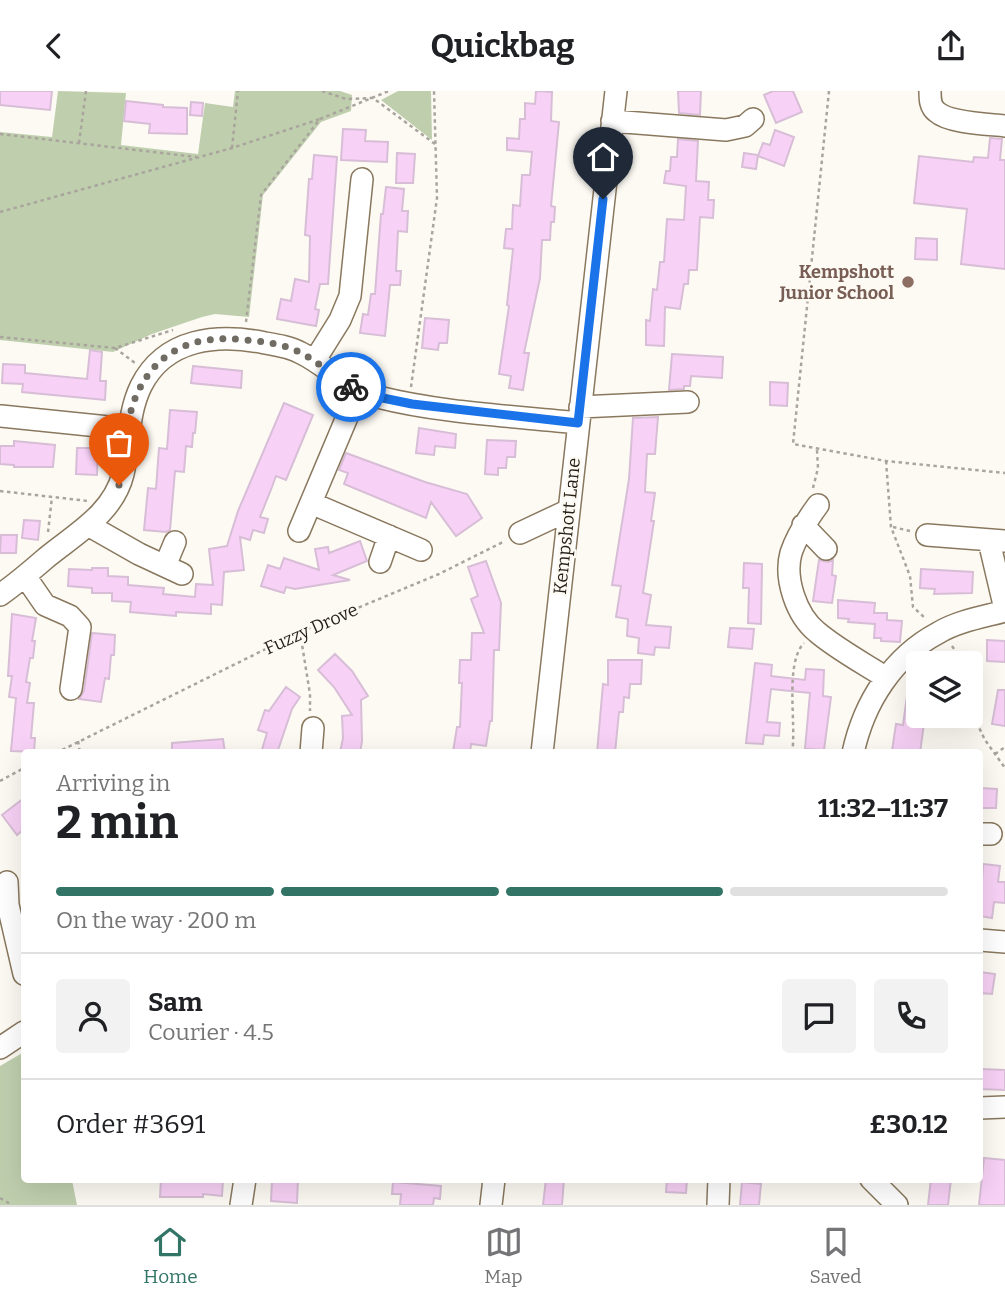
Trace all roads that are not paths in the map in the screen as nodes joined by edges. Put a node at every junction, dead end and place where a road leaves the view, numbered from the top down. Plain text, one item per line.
1 (615, 91) edge
2 (930, 91) edge
3 (752, 119) dead end
4 (612, 121) junction
5 (1005, 126) edge
6 (362, 179) dead end
7 (315, 361) junction
8 (358, 391) junction
9 (688, 402) dead end
10 (579, 415) junction
11 (1, 416) edge
12 (128, 429) junction
13 (311, 503) junction
14 (818, 505) road end
15 (569, 510) junction
16 (88, 525) junction
17 (803, 525) junction
18 (299, 531) dead end
19 (520, 533) road end
20 (927, 535) dead end
21 (389, 537) junction
22 (997, 541) edge
23 (176, 542) dead end
24 (826, 549) dead end
25 (421, 550) dead end
26 (380, 562) dead end
27 (25, 576) junction
28 (0, 595) edge
29 (1005, 610) edge
30 (885, 677) junction
31 (71, 689) dead end
32 (313, 728) road end
33 (311, 749) edge
34 (542, 749) edge
35 (854, 749) edge
36 (7, 882) dead end
37 (4, 905) edge
38 (983, 940) edge
39 (1005, 942) edge
40 (21, 964) edge
41 (21, 1033) edge
42 (0, 1048) edge
43 (1005, 1107) edge
44 (983, 1108) edge
45 (245, 1183) edge
46 (494, 1183) edge
47 (719, 1183) edge
48 (874, 1192) edge
49 (241, 1205) edge
50 (491, 1205) edge
51 (718, 1205) edge
52 (897, 1205) edge

1 - 4 street, Kempshott Lane
2 - 5 street
3 - 4 street
4 - 10 street, Kempshott Lane
6 - 7 street
7 - 8 street
7 - 12 street
8 - 10 street
8 - 13 street
9 - 10 street
10 - 15 street, Kempshott Lane
11 - 12 street
12 - 16 street
13 - 18 street
13 - 21 street
14 - 17 street
15 - 19 street
15 - 34 street, Kempshott Lane
16 - 23 street
16 - 27 street
17 - 24 street
17 - 30 street
20 - 22 street
21 - 25 street
21 - 26 street
22 - 29 street
27 - 28 street
27 - 31 street
29 - 30 street
30 - 35 street
32 - 33 street
36 - 37 street
37 - 40 street
38 - 39 street
41 - 42 street
43 - 44 street
45 - 49 street
46 - 50 street
47 - 51 street
48 - 52 street

